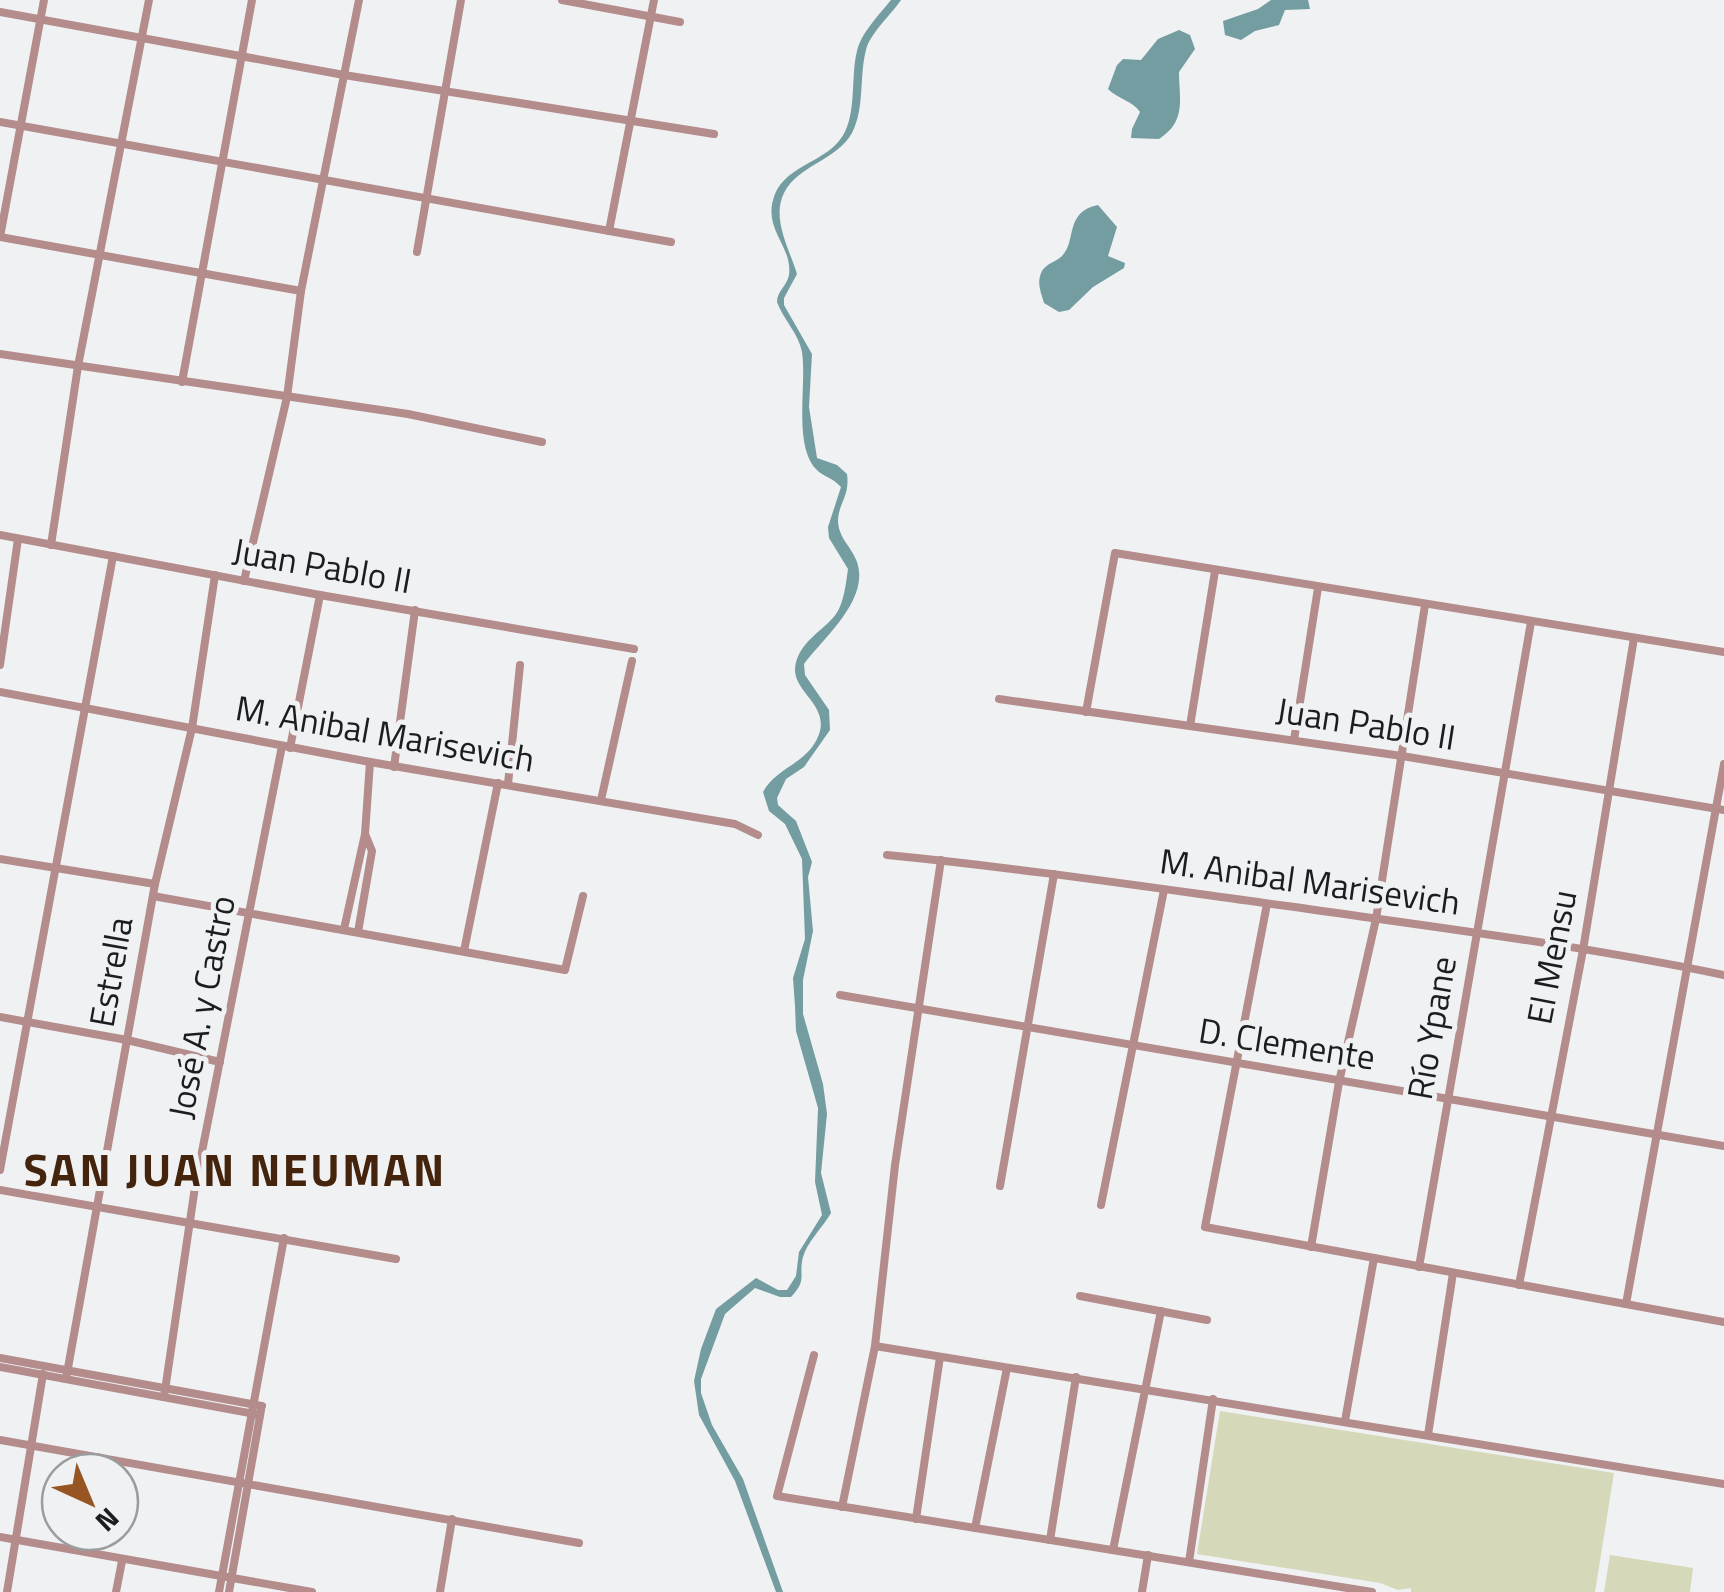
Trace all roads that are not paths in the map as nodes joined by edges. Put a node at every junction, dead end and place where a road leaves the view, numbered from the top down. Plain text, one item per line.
1 (44, 0) edge
2 (149, 0) edge
3 (252, 0) edge
4 (359, 0) edge
5 (461, 0) edge
6 (562, 0) edge
7 (654, 0) edge
8 (0, 12) edge
9 (652, 17) junction
10 (41, 19) junction
11 (680, 22) dead end
12 (142, 38) junction
13 (242, 57) junction
14 (344, 75) junction
15 (445, 90) junction
16 (631, 121) junction
17 (0, 122) edge
18 (21, 126) junction
19 (714, 134) dead end
20 (121, 144) junction
21 (222, 162) junction
22 (324, 179) junction
23 (426, 198) junction
24 (609, 231) junction
25 (0, 237) edge
26 (672, 242) dead end
27 (417, 252) dead end
28 (99, 256) junction
29 (202, 274) junction
30 (301, 291) junction
31 (0, 354) edge
32 (78, 366) junction
33 (182, 382) junction
34 (287, 397) junction
35 (542, 442) dead end
36 (0, 535) edge
37 (18, 539) junction
38 (51, 545) junction
39 (113, 556) junction
40 (1214, 571) junction
41 (215, 575) junction
42 (244, 580) junction
43 (1318, 588) junction
44 (320, 596) junction
45 (1426, 605) junction
46 (4, 610) edge
47 (415, 610) junction
48 (1531, 622) junction
49 (1634, 638) junction
50 (634, 649) dead end
51 (1724, 652) edge
52 (632, 660) dead end
53 (520, 665) dead end
54 (0, 666) edge
55 (0, 692) edge
56 (999, 700) dead end
57 (85, 709) junction
58 (1086, 712) junction
59 (1190, 726) junction
60 (192, 728) junction
61 (1294, 740) junction
62 (286, 747) junction
63 (1402, 756) junction
64 (370, 762) junction
65 (1724, 764) edge
66 (394, 767) junction
67 (1505, 773) junction
68 (503, 784) junction
69 (1610, 791) junction
70 (602, 800) junction
71 (1720, 809) edge
72 (365, 834) junction
73 (758, 835) dead end
74 (886, 855) dead end
75 (0, 859) edge
76 (941, 860) junction
77 (53, 867) junction
78 (1054, 874) junction
79 (155, 884) junction
80 (1164, 890) junction
81 (152, 896) junction
82 (583, 896) dead end
83 (1268, 904) junction
84 (248, 913) junction
85 (1376, 918) junction
86 (344, 929) junction
87 (358, 932) junction
88 (1477, 933) junction
89 (1583, 950) junction
90 (464, 951) junction
91 (1689, 968) junction
92 (1724, 975) edge
93 (840, 995) dead end
94 (918, 1008) junction
95 (0, 1017) edge
96 (27, 1020) junction
97 (1027, 1028) junction
98 (127, 1040) junction
99 (1133, 1046) junction
100 (220, 1062) junction
101 (1237, 1064) junction
102 (1339, 1082) junction
103 (1448, 1097) junction
104 (1549, 1116) junction
105 (1656, 1134) junction
106 (1724, 1146) edge
107 (0, 1170) edge
108 (1000, 1186) dead end
109 (0, 1190) edge
110 (1101, 1205) dead end
111 (98, 1208) junction
112 (192, 1222) junction
113 (284, 1238) junction
114 (1312, 1247) junction
115 (1374, 1258) junction
116 (396, 1259) dead end
117 (1419, 1266) junction
118 (1453, 1273) junction
119 (1519, 1285) junction
120 (1080, 1296) dead end
121 (1626, 1304) junction
122 (1161, 1311) junction
123 (1207, 1320) dead end
124 (1724, 1322) edge
125 (876, 1346) junction
126 (814, 1355) dead end
127 (940, 1357) junction
128 (0, 1358) edge
129 (0, 1367) edge
130 (1006, 1368) junction
131 (44, 1371) junction
132 (67, 1375) junction
133 (1076, 1378) junction
134 (1146, 1388) junction
135 (164, 1393) junction
136 (1213, 1399) junction
137 (257, 1407) junction
138 (1345, 1421) junction
139 (1428, 1435) junction
140 (0, 1440) edge
141 (31, 1446) junction
142 (244, 1482) junction
143 (1724, 1484) edge
144 (842, 1508) junction
145 (452, 1519) junction
146 (916, 1519) junction
147 (975, 1528) junction
148 (0, 1537) edge
149 (16, 1540) junction
150 (1050, 1540) junction
151 (578, 1543) dead end
152 (1113, 1550) junction
153 (1148, 1555) junction
154 (122, 1561) junction
155 (1188, 1562) junction
156 (226, 1577) junction
157 (7, 1592) edge
158 (116, 1592) edge
159 (219, 1592) edge
160 (229, 1592) edge
161 (312, 1592) edge
162 (440, 1592) edge
163 (1142, 1592) edge
164 (1371, 1592) edge

1 - 10 street
2 - 12 street
3 - 13 street
4 - 14 street
5 - 15 street
6 - 9 street
7 - 9 street
8 - 10 street
9 - 11 street
9 - 16 street
10 - 12 street
10 - 18 street
12 - 13 street
12 - 20 street
13 - 14 street
13 - 21 street
14 - 15 street
14 - 22 street
15 - 16 street
15 - 23 street
16 - 19 street
16 - 24 street
17 - 18 street
18 - 20 street
18 - 25 street
20 - 21 street
20 - 28 street
21 - 22 street
21 - 29 street
22 - 23 street
22 - 30 street
23 - 24 street
23 - 27 street
24 - 26 street
25 - 28 street
28 - 29 street
28 - 32 street
29 - 30 street
29 - 33 street
30 - 34 street
31 - 32 street
32 - 33 street
32 - 38 street
33 - 34 street
34 - 35 street
34 - 42 street
36 - 37 street, Juan Pablo II
37 - 38 street, Juan Pablo II
37 - 46 street
38 - 39 street, Juan Pablo II
39 - 41 street, Juan Pablo II
39 - 57 street
40 - 43 street
40 - 58 street
40 - 59 street
41 - 42 street, Juan Pablo II
41 - 60 street, Estrella
42 - 44 street, Juan Pablo II
43 - 45 street
43 - 61 street
44 - 47 street, Juan Pablo II
44 - 62 street, José A. y Castro
45 - 48 street
45 - 63 street
46 - 54 street
47 - 50 street, Juan Pablo II
47 - 66 street
48 - 49 street
48 - 67 street, Río Ypane
49 - 51 street
49 - 69 street, El Mensu
52 - 70 street
53 - 68 street
55 - 57 street, M. Anibal Marisevich
56 - 58 street, Juan Pablo II
57 - 60 street, M. Anibal Marisevich
57 - 77 street
58 - 59 street, Juan Pablo II
59 - 61 street, Juan Pablo II
60 - 62 street, M. Anibal Marisevich
60 - 79 street, Estrella
61 - 63 street, Juan Pablo II
62 - 64 street, M. Anibal Marisevich
62 - 84 street, José A. y Castro
63 - 67 street, Juan Pablo II
63 - 85 street
64 - 66 street, M. Anibal Marisevich
64 - 72 street
65 - 71 street
66 - 68 street, M. Anibal Marisevich
67 - 69 street, Juan Pablo II
67 - 88 street, Río Ypane
68 - 70 street, M. Anibal Marisevich
68 - 90 street
69 - 71 street, Juan Pablo II
69 - 89 street, El Mensu
70 - 73 street, M. Anibal Marisevich
71 - 91 street
72 - 86 street
72 - 87 street
74 - 76 street, M. Anibal Marisevich
75 - 77 street
76 - 78 street, M. Anibal Marisevich
76 - 94 street
77 - 79 street
77 - 96 street
78 - 80 street, M. Anibal Marisevich
78 - 97 street
79 - 81 street, Estrella
80 - 83 street, M. Anibal Marisevich
80 - 99 street
81 - 84 street
81 - 98 street, Estrella
82 - 90 street
83 - 85 street, M. Anibal Marisevich
83 - 101 street
84 - 86 street
84 - 100 street, José A. y Castro
85 - 88 street, M. Anibal Marisevich
85 - 102 street
86 - 87 street
87 - 90 street
88 - 89 street, M. Anibal Marisevich
88 - 103 street, Río Ypane
89 - 91 street, M. Anibal Marisevich
89 - 104 street, El Mensu
91 - 92 street, M. Anibal Marisevich
91 - 105 street
93 - 94 street, D. Clemente
94 - 97 street, D. Clemente
94 - 125 street
95 - 96 street
96 - 98 street
96 - 107 street
97 - 99 street, D. Clemente
97 - 108 street
98 - 100 street
98 - 111 street, Estrella
99 - 101 street, D. Clemente
99 - 110 street
100 - 112 street, José A. y Castro
101 - 102 street, D. Clemente
101 - 114 street
102 - 103 street, D. Clemente
102 - 114 street
103 - 104 street, D. Clemente
103 - 117 street, Río Ypane
104 - 105 street, D. Clemente
104 - 119 street, El Mensu
105 - 106 street, D. Clemente
105 - 121 street
109 - 111 street
111 - 112 street
111 - 132 street, Estrella
112 - 113 street
112 - 135 street, José A. y Castro
113 - 116 street
113 - 137 street
114 - 115 street
115 - 117 street
115 - 138 street
117 - 118 street
118 - 119 street
118 - 139 street
119 - 121 street
120 - 122 street
121 - 124 street
122 - 123 street
122 - 134 street
125 - 127 street
125 - 144 street
126 - 144 street
127 - 130 street
127 - 146 street
128 - 131 street
129 - 131 street
130 - 133 street
130 - 147 street
131 - 132 street
131 - 141 street
132 - 135 street
133 - 134 street
133 - 150 street
134 - 136 street
134 - 152 street
135 - 137 street
136 - 138 street
136 - 155 street
137 - 142 street
138 - 139 street
139 - 143 street
140 - 141 street
141 - 142 street
141 - 149 street
142 - 145 street
142 - 156 street
144 - 146 street
145 - 151 street
145 - 162 street
146 - 147 street
147 - 150 street
148 - 149 street
149 - 154 street
149 - 157 street
150 - 152 street
152 - 153 street
153 - 155 street
153 - 163 street
154 - 156 street
154 - 158 street
155 - 164 street
156 - 159 street
156 - 160 street
156 - 161 street

